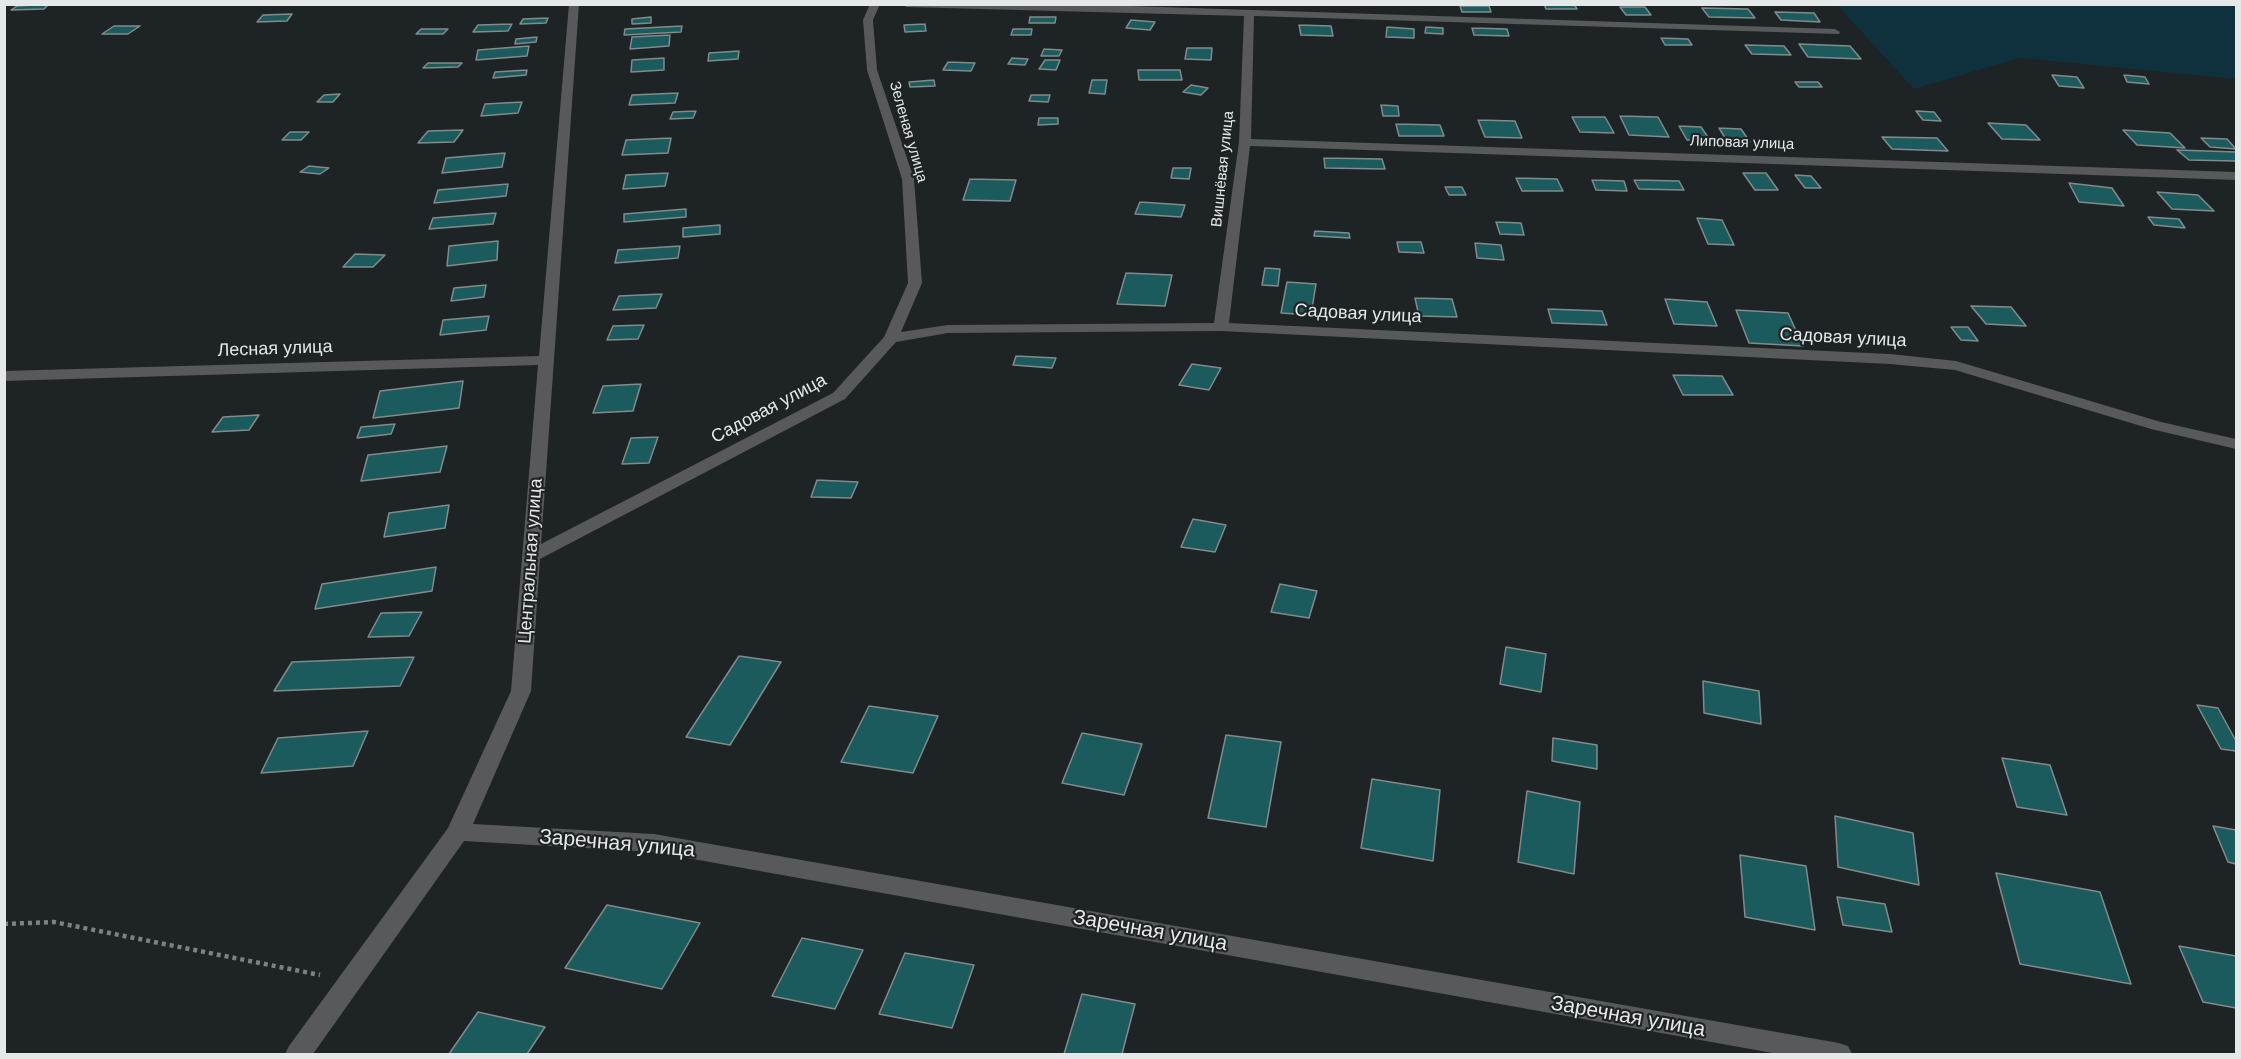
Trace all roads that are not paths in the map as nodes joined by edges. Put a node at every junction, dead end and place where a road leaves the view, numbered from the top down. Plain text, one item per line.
1 (574, 4) edge
2 (875, 4) edge
3 (906, 4) edge
4 (1249, 14) junction
5 (1834, 32) dead end
6 (1245, 142) junction
7 (2236, 176) edge
8 (1221, 327) junction
9 (891, 339) junction
10 (546, 360) junction
11 (4, 376) edge
12 (2236, 444) edge
13 (531, 557) junction
14 (458, 832) junction
15 (298, 1054) edge
16 (1839, 1054) edge

1 - 10 street, Центральная улица
2 - 9 street, Зеленая улица
3 - 4 street
4 - 5 street
4 - 6 street, Вишнёвая улица
6 - 7 street, Липовая улица
6 - 8 street, Вишнёвая улица
8 - 9 street, Садовая улица
8 - 12 street, Садовая улица
9 - 13 street, Садовая улица
10 - 11 street, Лесная улица
10 - 13 street, Центральная улица
13 - 14 street, Центральная улица
14 - 15 street, Центральная улица
14 - 16 street, Заречная улица

